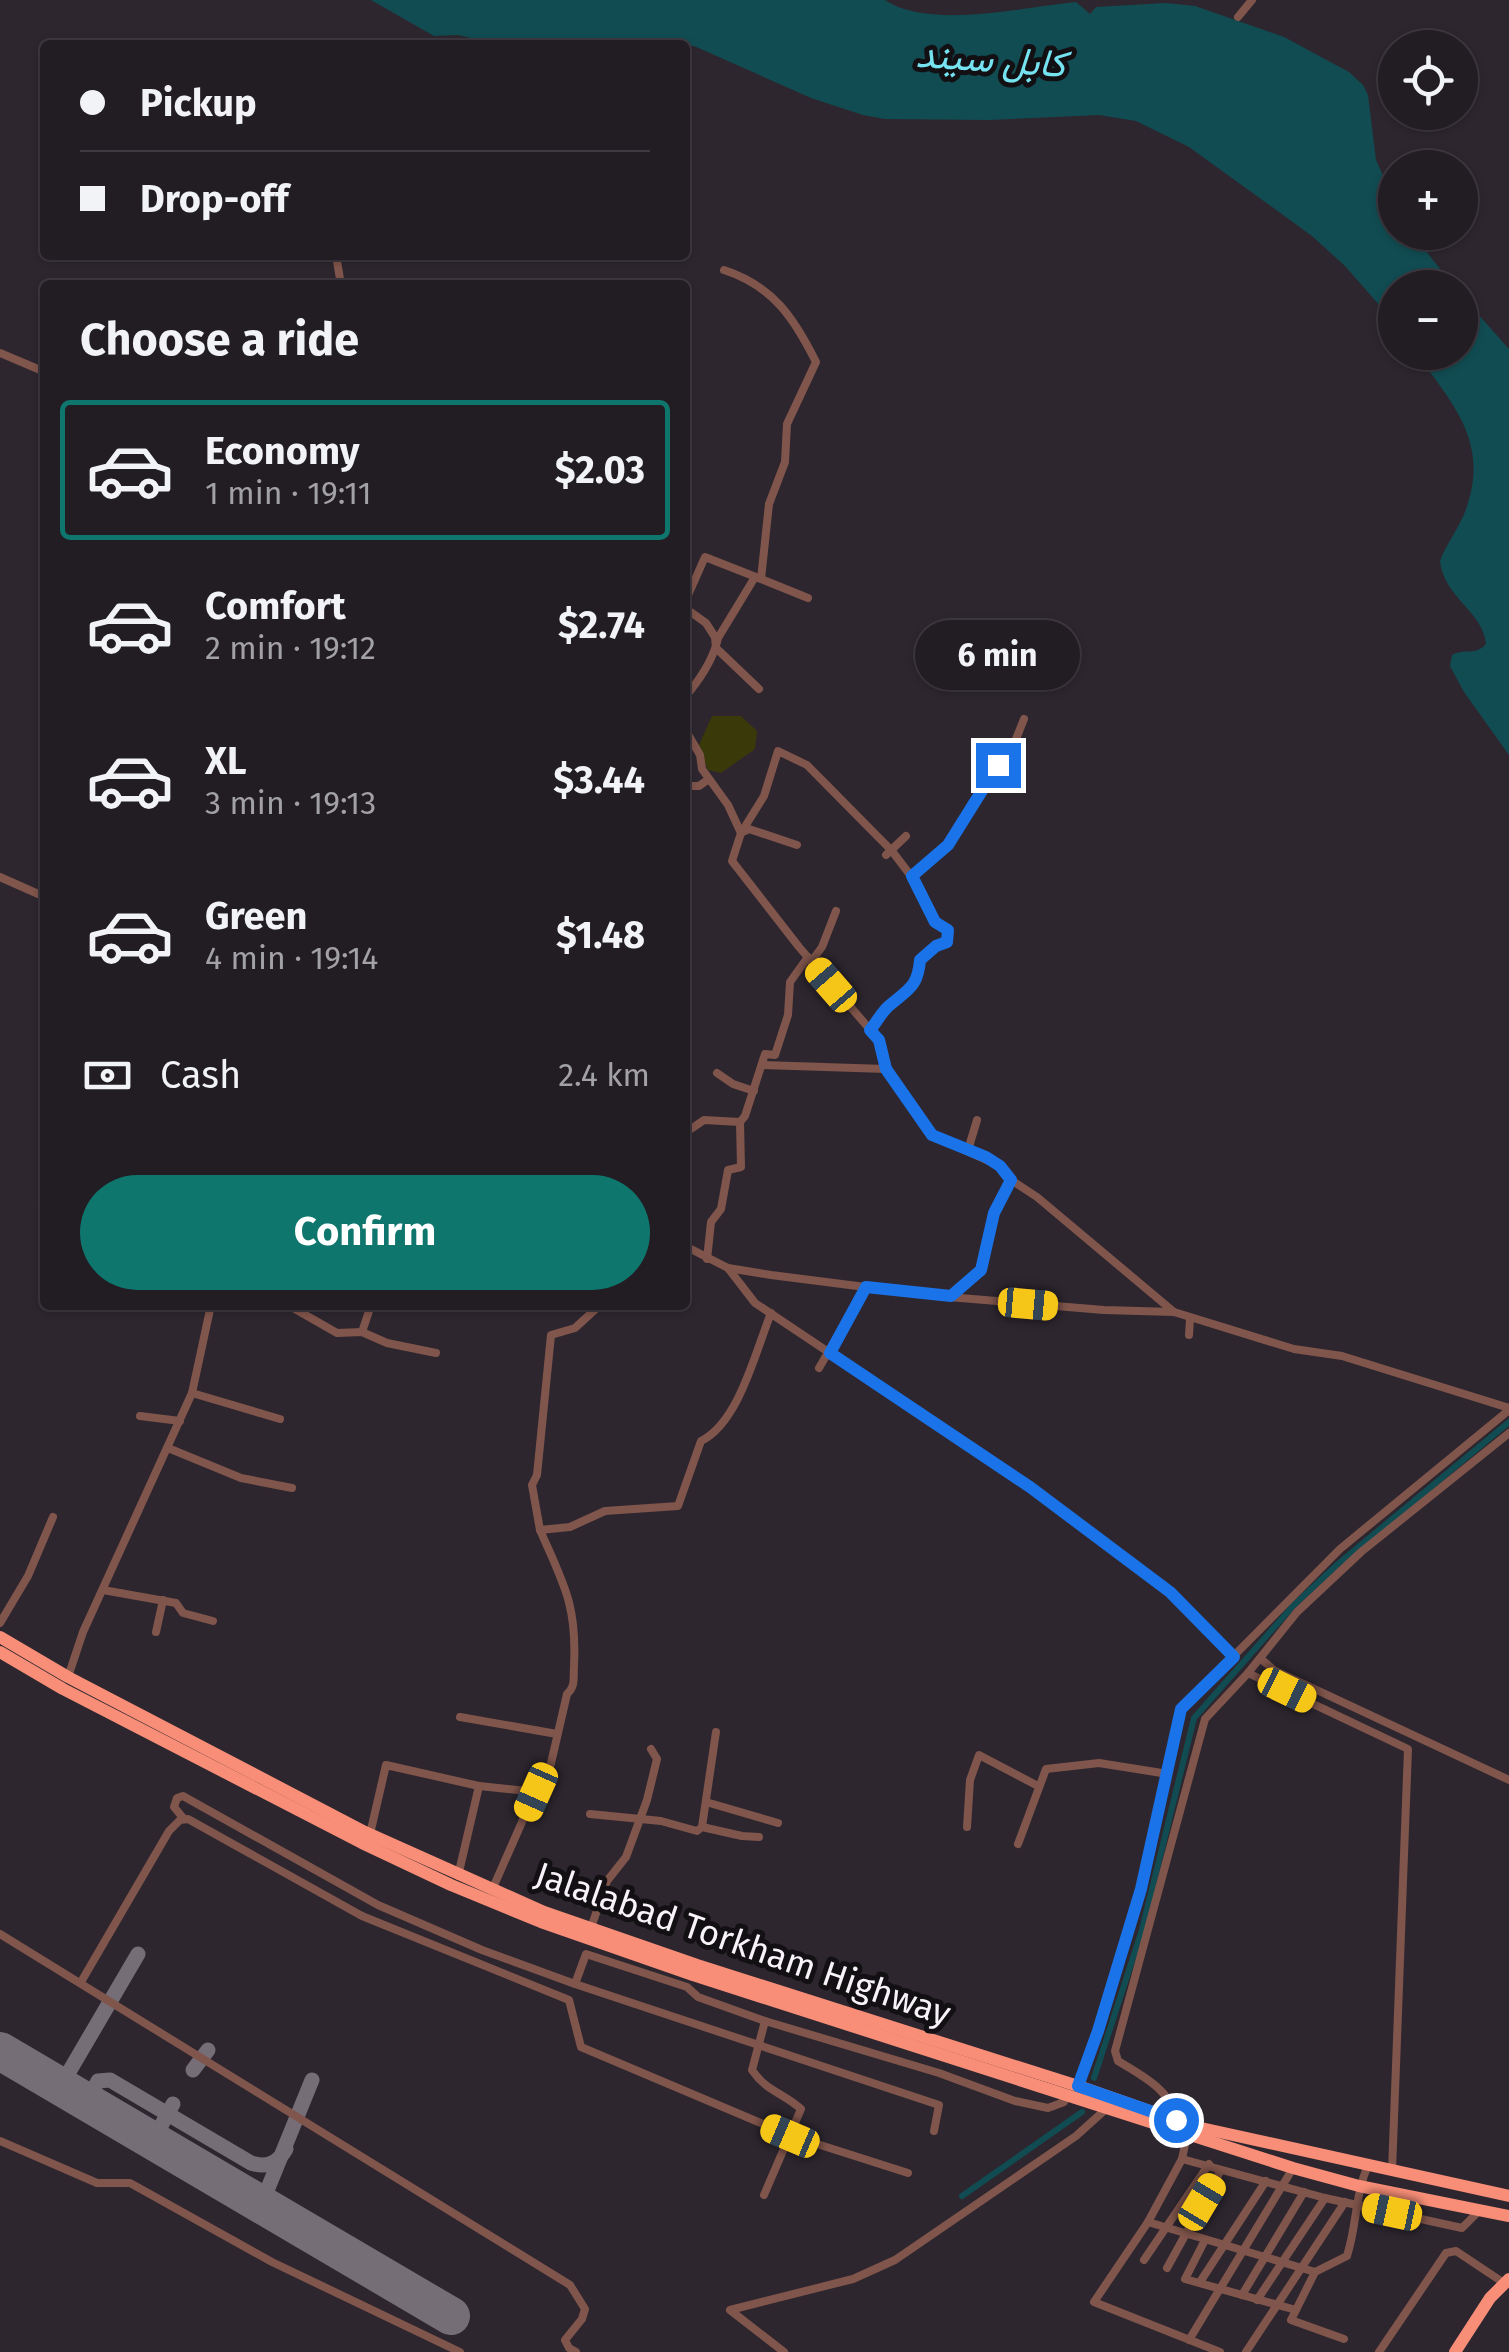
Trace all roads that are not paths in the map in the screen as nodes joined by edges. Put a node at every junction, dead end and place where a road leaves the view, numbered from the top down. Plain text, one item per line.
1 (1252, 0) edge
2 (1238, 17) dead end
3 (724, 270) dead end
4 (0, 353) edge
5 (40, 370) edge
6 (758, 578) junction
7 (690, 594) edge
8 (808, 598) dead end
9 (690, 610) edge
10 (716, 648) junction
11 (758, 689) dead end
12 (690, 691) edge
13 (1024, 719) dead end
14 (690, 739) edge
15 (709, 779) junction
16 (690, 786) edge
17 (741, 833) junction
18 (906, 836) dead end
19 (797, 845) dead end
20 (889, 853) junction
21 (912, 876) junction
22 (0, 877) edge
23 (40, 895) edge
24 (836, 911) dead end
25 (810, 959) junction
26 (870, 1030) junction
27 (762, 1064) junction
28 (886, 1069) junction
29 (717, 1072) dead end
30 (754, 1091) junction
31 (977, 1120) dead end
32 (740, 1122) junction
33 (690, 1130) edge
34 (968, 1150) junction
35 (1011, 1180) junction
36 (690, 1249) edge
37 (707, 1259) junction
38 (728, 1268) junction
39 (866, 1287) junction
40 (951, 1296) junction
41 (210, 1310) edge
42 (297, 1310) edge
43 (369, 1310) edge
44 (595, 1310) edge
45 (1174, 1312) junction
46 (772, 1314) junction
47 (1190, 1318) junction
48 (362, 1332) junction
49 (1189, 1335) dead end
50 (436, 1353) dead end
51 (830, 1353) junction
52 (819, 1368) dead end
53 (192, 1393) junction
54 (1509, 1409) edge
55 (140, 1416) dead end
56 (280, 1419) dead end
57 (180, 1421) junction
58 (1509, 1434) edge
59 (168, 1448) junction
60 (292, 1488) dead end
61 (52, 1517) dead end
62 (540, 1530) junction
63 (104, 1590) junction
64 (163, 1600) junction
65 (213, 1622) dead end
66 (0, 1623) edge
67 (156, 1632) dead end
68 (0, 1638) edge
69 (0, 1652) edge
70 (1234, 1657) junction
71 (1262, 1658) junction
72 (1248, 1673) junction
73 (66, 1683) junction
74 (460, 1717) dead end
75 (716, 1732) dead end
76 (556, 1734) junction
77 (652, 1749) dead end
78 (1168, 1774) junction
79 (1509, 1780) edge
80 (478, 1786) junction
81 (1038, 1786) junction
82 (536, 1792) junction
83 (706, 1802) junction
84 (590, 1814) dead end
85 (184, 1819) junction
86 (640, 1819) junction
87 (778, 1823) dead end
88 (702, 1827) junction
89 (967, 1827) dead end
90 (370, 1834) junction
91 (759, 1837) dead end
92 (1018, 1844) dead end
93 (458, 1876) junction
94 (492, 1890) junction
95 (591, 1928) junction
96 (0, 1934) edge
97 (81, 1982) junction
98 (575, 1984) junction
99 (765, 2021) junction
100 (758, 2043) junction
101 (1072, 2094) junction
102 (1106, 2109) junction
103 (1180, 2129) junction
104 (934, 2131) dead end
105 (790, 2136) junction
106 (0, 2142) edge
107 (1182, 2159) junction
108 (1209, 2164) junction
109 (1368, 2165) junction
110 (1293, 2168) junction
111 (1222, 2170) junction
112 (1392, 2170) junction
113 (908, 2173) dead end
114 (1266, 2181) junction
115 (1282, 2186) junction
116 (1359, 2186) junction
117 (1304, 2192) junction
118 (764, 2195) dead end
119 (1509, 2196) edge
120 (1325, 2198) junction
121 (1345, 2202) junction
122 (1356, 2204) junction
123 (1479, 2211) junction
124 (1509, 2216) edge
125 (1148, 2222) junction
126 (1167, 2229) junction
127 (1183, 2234) junction
128 (1205, 2240) junction
129 (1222, 2246) junction
130 (1242, 2252) junction
131 (1264, 2258) junction
132 (1144, 2260) dead end
133 (1282, 2263) junction
134 (1300, 2267) junction
135 (1166, 2268) dead end
136 (1315, 2272) junction
137 (1506, 2281) edge
138 (1200, 2282) junction
139 (1220, 2288) junction
140 (1242, 2294) junction
141 (1257, 2300) junction
142 (1276, 2304) junction
143 (1296, 2310) junction
144 (1344, 2338) dead end
145 (1189, 2340) junction
146 (460, 2352) edge
147 (576, 2352) edge
148 (784, 2352) edge
149 (1220, 2352) edge
150 (1246, 2352) edge
151 (1380, 2352) edge
152 (1455, 2352) edge

1 - 2 street
3 - 6 street
4 - 5 street
6 - 7 street
6 - 8 street
6 - 10 street
9 - 10 street
10 - 11 street
10 - 12 street
13 - 21 street
14 - 15 street
15 - 16 street
15 - 17 street
17 - 19 street
17 - 20 street
17 - 25 street
18 - 20 street
20 - 21 street
21 - 26 street
22 - 23 street
24 - 25 street
25 - 26 street
25 - 27 street
26 - 28 street
27 - 28 street
27 - 30 street
28 - 34 street
29 - 30 street
30 - 32 street
31 - 34 street
32 - 33 street
32 - 37 street
34 - 35 street
35 - 40 street
35 - 45 street
36 - 37 street
37 - 38 street
38 - 39 street
38 - 46 street
39 - 40 street
39 - 51 street
40 - 45 street
41 - 53 street
42 - 48 street
43 - 48 street
44 - 62 street
45 - 47 street
46 - 51 street
46 - 62 street
47 - 49 street
47 - 54 street
48 - 50 street
51 - 52 street
51 - 70 street
53 - 56 street
53 - 57 street
54 - 70 street
55 - 57 street
57 - 59 street
58 - 71 street
59 - 60 street
59 - 63 street
61 - 66 street
62 - 76 street
63 - 64 street
63 - 73 street
64 - 65 street
64 - 67 street
68 - 73 highway, Jalalabad Torkham Highway
69 - 73 highway
70 - 78 street
71 - 72 street
71 - 79 street
72 - 103 street
72 - 112 street
73 - 90 highway, Jalalabad Torkham Highway
73 - 101 highway
74 - 76 street
75 - 83 street
76 - 82 street
77 - 86 street
78 - 81 street
78 - 101 street
80 - 82 street
80 - 90 street
80 - 93 street
81 - 89 street
81 - 92 street
82 - 94 street
83 - 87 street
83 - 88 street
84 - 86 street
85 - 97 street
85 - 98 street
85 - 105 street
86 - 88 street
86 - 95 street
88 - 91 street
90 - 93 highway, Jalalabad Torkham Highway
93 - 94 highway, Jalalabad Torkham Highway
94 - 95 highway, Jalalabad Torkham Highway
95 - 101 highway, Jalalabad Torkham Highway
96 - 97 street
97 - 147 street
98 - 99 street
98 - 100 street
99 - 100 street
99 - 101 street
100 - 104 street
100 - 105 street
101 - 102 highway
101 - 103 highway, Jalalabad Torkham Highway
102 - 103 highway
102 - 148 street
103 - 107 street
103 - 109 highway, Jalalabad Torkham Highway
103 - 110 highway
105 - 113 street
105 - 118 street
106 - 146 street
107 - 108 street
107 - 125 street
108 - 111 street
108 - 126 street
109 - 112 highway, Jalalabad Torkham Highway
109 - 116 street
110 - 115 street
110 - 116 highway
111 - 114 street
111 - 127 street
112 - 119 highway, Jalalabad Torkham Highway
114 - 115 street
114 - 129 street
115 - 117 street
115 - 130 street
116 - 122 street
116 - 123 highway
117 - 120 street
117 - 131 street
120 - 121 street
120 - 133 street
121 - 122 street
121 - 134 street
122 - 123 street
122 - 136 street
123 - 124 highway
125 - 126 street
125 - 145 street
126 - 127 street
126 - 132 street
127 - 128 street
127 - 135 street
128 - 129 street
128 - 138 street
129 - 130 street
129 - 138 street
130 - 131 street
130 - 139 street
131 - 133 street
131 - 140 street
133 - 134 street
133 - 141 street
134 - 136 street
134 - 142 street
136 - 143 street
137 - 151 street
137 - 152 highway
138 - 139 street
139 - 140 street
139 - 145 street
140 - 141 street
141 - 142 street
142 - 143 street
142 - 150 street
143 - 144 street
145 - 149 street

